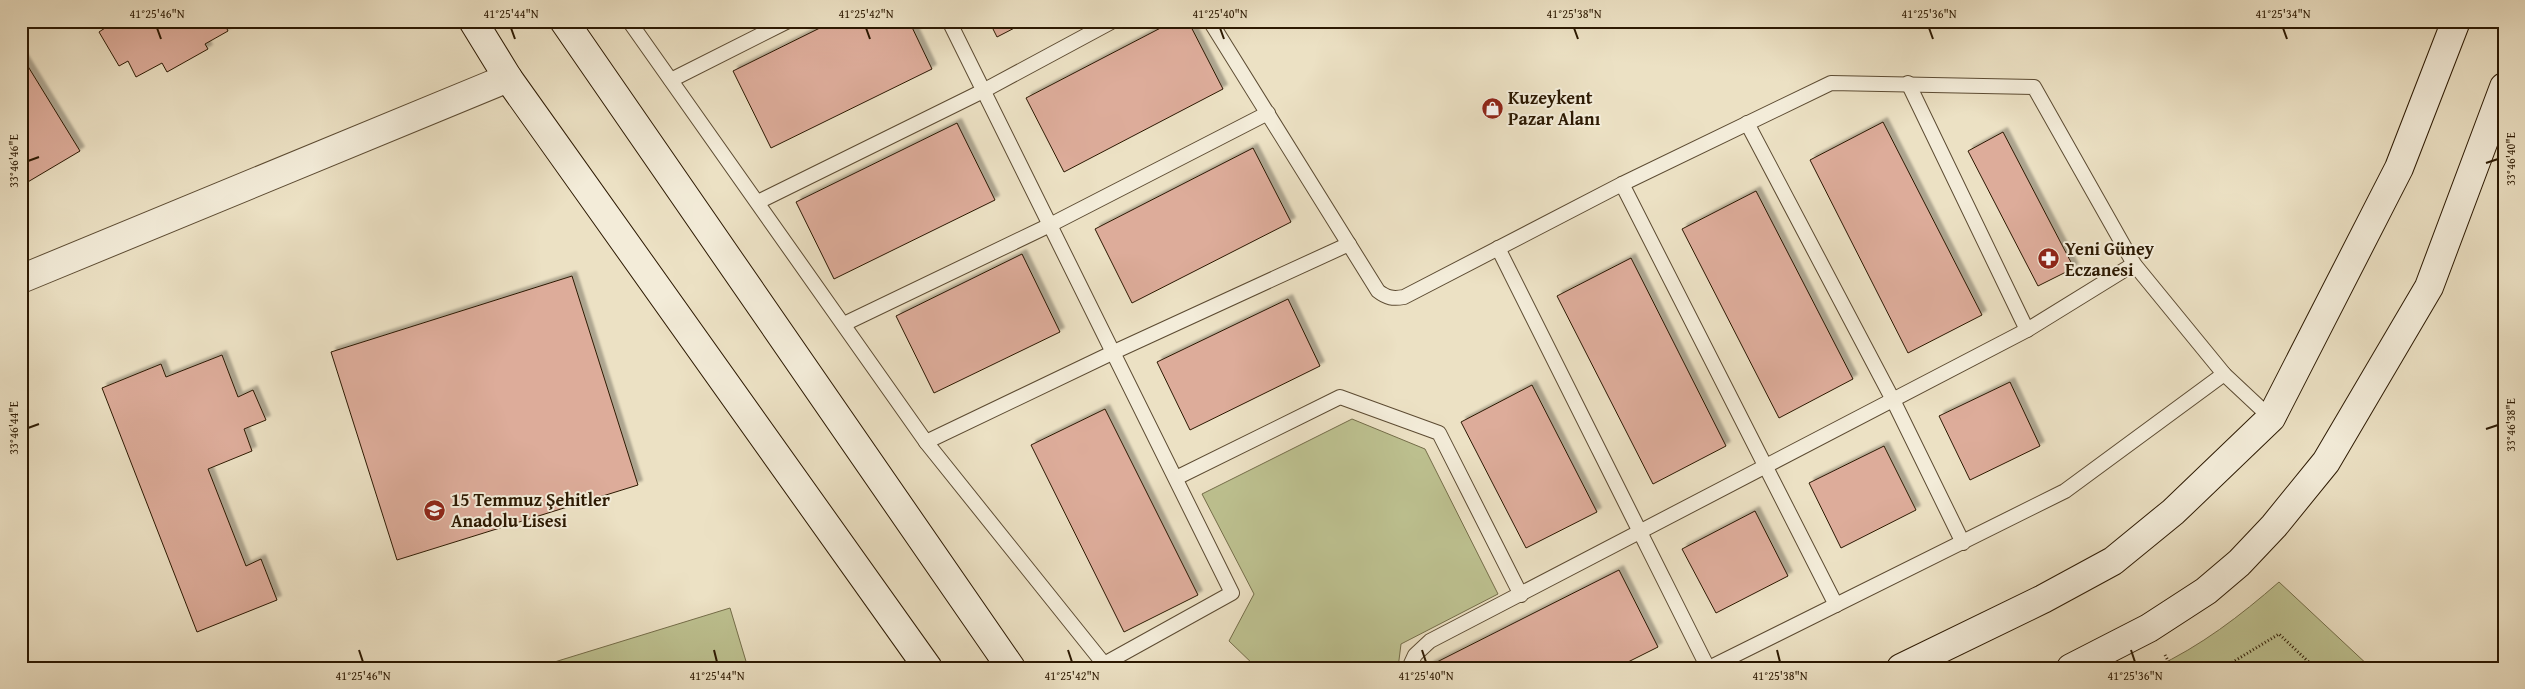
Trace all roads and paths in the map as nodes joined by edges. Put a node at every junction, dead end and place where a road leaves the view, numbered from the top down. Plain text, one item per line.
1 (473, 21) edge
2 (564, 21) edge
3 (629, 21) edge
4 (788, 21) edge
5 (949, 21) edge
6 (1112, 21) edge
7 (1210, 21) edge
8 (2456, 21) edge
9 (508, 78) junction
10 (671, 80) junction
11 (1908, 83) junction
12 (2504, 87) edge
13 (984, 91) junction
14 (1268, 113) junction
15 (1747, 123) junction
16 (1622, 184) junction
17 (758, 202) junction
18 (1050, 225) junction
19 (1350, 244) junction
20 (1498, 248) junction
21 (2134, 264) junction
22 (21, 280) edge
23 (844, 324) junction
24 (2027, 330) junction
25 (1114, 352) junction
26 (2224, 374) junction
27 (1893, 400) junction
28 (2271, 418) junction
29 (926, 442) junction
30 (1766, 466) junction
31 (1176, 478) junction
32 (1641, 532) junction
33 (1963, 543) junction
34 (1521, 594) junction
35 (1836, 605) junction
36 (1105, 666) edge
37 (928, 668) edge
38 (1011, 668) edge
39 (1409, 668) edge
40 (1708, 668) edge
41 (1902, 668) edge
42 (2071, 668) edge
43 (2223, 668) edge
44 (2315, 668) edge

1 - 9 main road
2 - 38 main road
3 - 10 lane
4 - 10 lane
5 - 13 lane
6 - 13 lane
7 - 14 lane
8 - 28 main road
9 - 22 main road
9 - 37 main road
10 - 17 lane
11 - 15 lane
11 - 21 lane
11 - 24 lane
12 - 42 main road
13 - 17 lane
13 - 18 lane
14 - 18 lane
14 - 19 lane
15 - 16 lane
15 - 27 lane
16 - 20 lane
16 - 30 lane
17 - 23 lane
18 - 23 lane
18 - 25 lane
19 - 20 lane
19 - 25 lane
20 - 32 lane
21 - 24 lane
21 - 26 lane
23 - 29 lane
24 - 27 lane
25 - 29 lane
25 - 31 lane
26 - 28 lane
26 - 33 lane
27 - 30 lane
27 - 33 lane
28 - 41 main road
29 - 36 lane
30 - 32 lane
30 - 35 lane
31 - 34 lane
31 - 36 lane
32 - 34 lane
32 - 40 lane
33 - 35 lane
34 - 39 lane
35 - 40 lane
43 - 44 path

